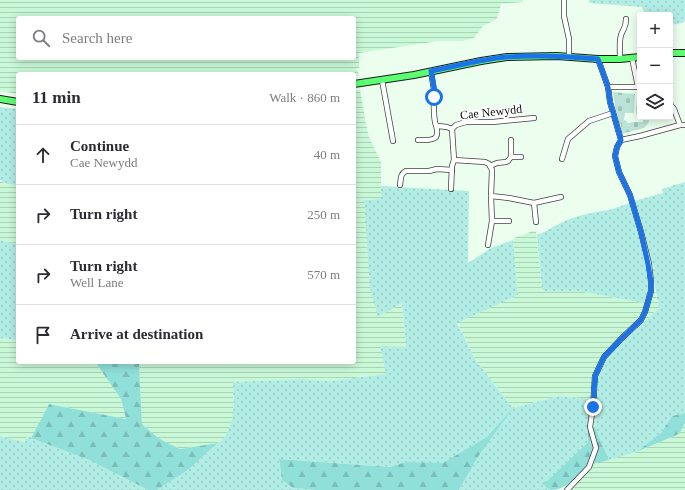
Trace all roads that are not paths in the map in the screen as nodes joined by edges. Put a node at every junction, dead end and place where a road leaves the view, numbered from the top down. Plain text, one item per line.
1 (564, 0) edge
2 (626, 18) dead end
3 (673, 53) edge
4 (685, 53) edge
5 (568, 56) junction
6 (637, 57) edge
7 (632, 58) junction
8 (598, 59) junction
9 (620, 59) junction
10 (431, 71) junction
11 (382, 80) junction
12 (356, 84) edge
13 (638, 84) edge
14 (608, 87) junction
15 (637, 87) edge
16 (0, 99) edge
17 (16, 102) edge
18 (673, 108) edge
19 (613, 113) junction
20 (534, 118) dead end
21 (683, 125) edge
22 (438, 126) junction
23 (452, 129) junction
24 (418, 140) dead end
25 (511, 140) dead end
26 (621, 140) junction
27 (393, 141) dead end
28 (511, 157) junction
29 (521, 157) dead end
30 (562, 159) dead end
31 (454, 160) junction
32 (490, 166) junction
33 (452, 170) junction
34 (400, 185) dead end
35 (451, 188) dead end
36 (491, 196) junction
37 (561, 197) dead end
38 (534, 203) junction
39 (508, 220) dead end
40 (492, 221) junction
41 (536, 222) dead end
42 (488, 244) dead end
43 (568, 490) edge

1 - 5 street
2 - 9 street
3 - 4 main road
5 - 8 main road
5 - 10 main road
6 - 7 main road
7 - 9 main road
7 - 13 street
8 - 9 main road
8 - 14 street
10 - 11 main road
10 - 22 street
11 - 12 main road
11 - 27 street
14 - 15 street
14 - 19 street
16 - 17 main road
18 - 21 street
19 - 26 street
19 - 30 street
20 - 23 street, Cae Newydd
21 - 26 street
22 - 23 street, Cae Newydd
22 - 24 street
23 - 31 street, Cae Newydd
25 - 28 street
26 - 43 street
28 - 29 street
28 - 32 street
31 - 32 street
31 - 33 street, Cae Newydd
32 - 36 street
33 - 34 street
33 - 35 street, Cae Newydd
36 - 38 street
36 - 40 street
37 - 38 street
38 - 41 street
39 - 40 street
40 - 42 street

